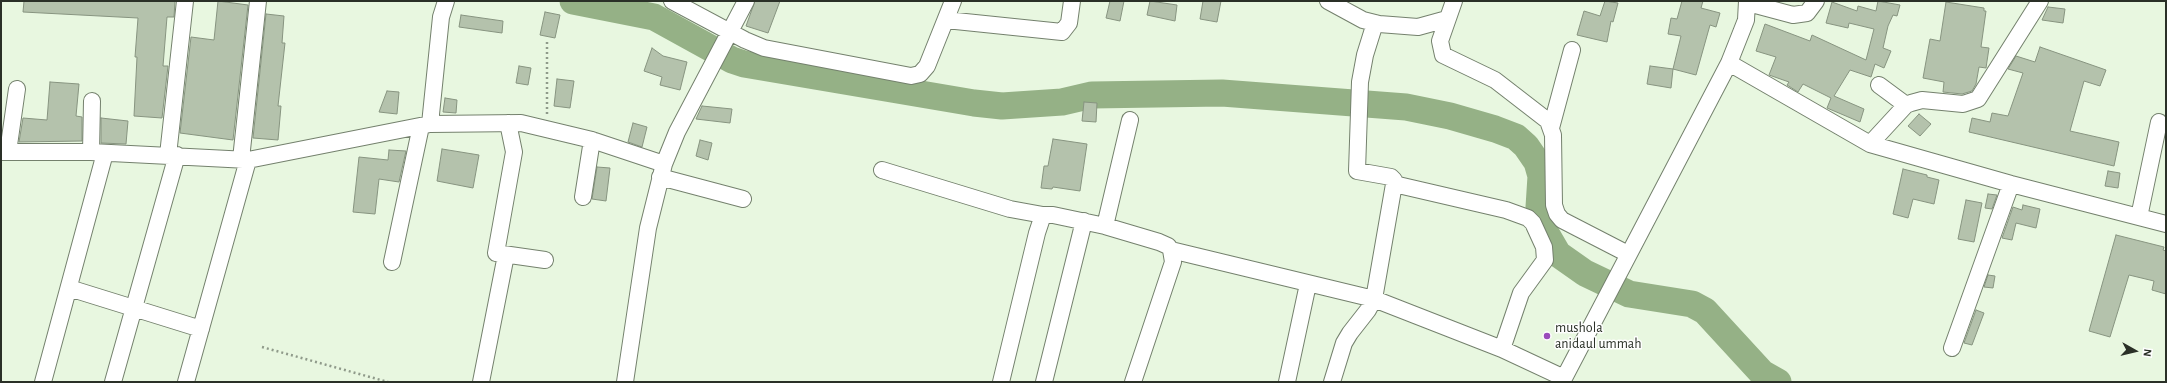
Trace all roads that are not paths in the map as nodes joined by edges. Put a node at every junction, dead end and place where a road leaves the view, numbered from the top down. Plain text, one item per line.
1 (185, 1) edge
2 (258, 1) edge
3 (446, 1) edge
4 (672, 1) edge
5 (746, 1) edge
6 (953, 1) edge
7 (1072, 1) edge
8 (1328, 1) edge
9 (1454, 1) edge
10 (1816, 1) edge
11 (2040, 1) edge
12 (1747, 2) edge
13 (1447, 19) junction
14 (946, 20) junction
15 (1375, 23) junction
16 (728, 35) junction
17 (1572, 50) dead end
18 (1729, 63) junction
19 (1879, 85) dead end
20 (17, 90) dead end
21 (92, 101) dead end
22 (1906, 105) junction
23 (1130, 120) dead end
24 (2159, 122) dead end
25 (508, 123) junction
26 (426, 125) junction
27 (1552, 128) junction
28 (592, 140) junction
29 (1870, 144) junction
30 (5, 152) edge
31 (98, 152) junction
32 (172, 155) junction
33 (244, 160) junction
34 (662, 170) junction
35 (882, 170) dead end
36 (1394, 184) junction
37 (2011, 184) junction
38 (583, 196) dead end
39 (743, 199) dead end
40 (1043, 215) junction
41 (2139, 217) junction
42 (1084, 221) junction
43 (2166, 224) edge
44 (1105, 226) junction
45 (1171, 250) junction
46 (506, 255) junction
47 (1626, 259) junction
48 (545, 260) dead end
49 (392, 262) dead end
50 (1308, 284) junction
51 (69, 288) junction
52 (1374, 299) junction
53 (134, 308) junction
54 (201, 329) junction
55 (1952, 348) dead end
56 (1502, 349) junction
57 (1563, 380) edge
58 (43, 382) edge
59 (113, 382) edge
60 (186, 382) edge
61 (481, 382) edge
62 (625, 382) edge
63 (1001, 382) edge
64 (1044, 382) edge
65 (1133, 382) edge
66 (1287, 382) edge
67 (1332, 382) edge

1 - 32 street
2 - 33 street
3 - 26 street
4 - 16 street
5 - 16 street
6 - 14 street
7 - 14 street
8 - 15 street
9 - 13 street
10 - 12 street
11 - 22 street
12 - 18 street
13 - 15 street
13 - 27 street
14 - 16 street
15 - 36 street
16 - 34 street
17 - 27 street
18 - 29 street
18 - 47 street
19 - 22 street
20 - 30 street
21 - 31 street
22 - 29 street
23 - 44 street
24 - 41 street
25 - 26 street
25 - 28 street
25 - 46 street
26 - 33 street
26 - 49 street
27 - 47 street
28 - 34 street
28 - 38 street
29 - 37 street
30 - 31 street
31 - 32 street
31 - 51 street
32 - 33 street
32 - 53 street
33 - 54 street
34 - 39 street
34 - 62 street
35 - 40 street
36 - 52 street
36 - 56 street
37 - 41 street
37 - 55 street
40 - 42 street
40 - 63 street
41 - 43 street
42 - 44 street
42 - 64 street
44 - 45 street
45 - 50 street
45 - 65 street
46 - 48 street
46 - 61 street
47 - 57 street
50 - 52 street
50 - 66 street
51 - 53 street
51 - 58 street
52 - 56 street
52 - 67 street
53 - 54 street
53 - 59 street
54 - 60 street
56 - 57 street

